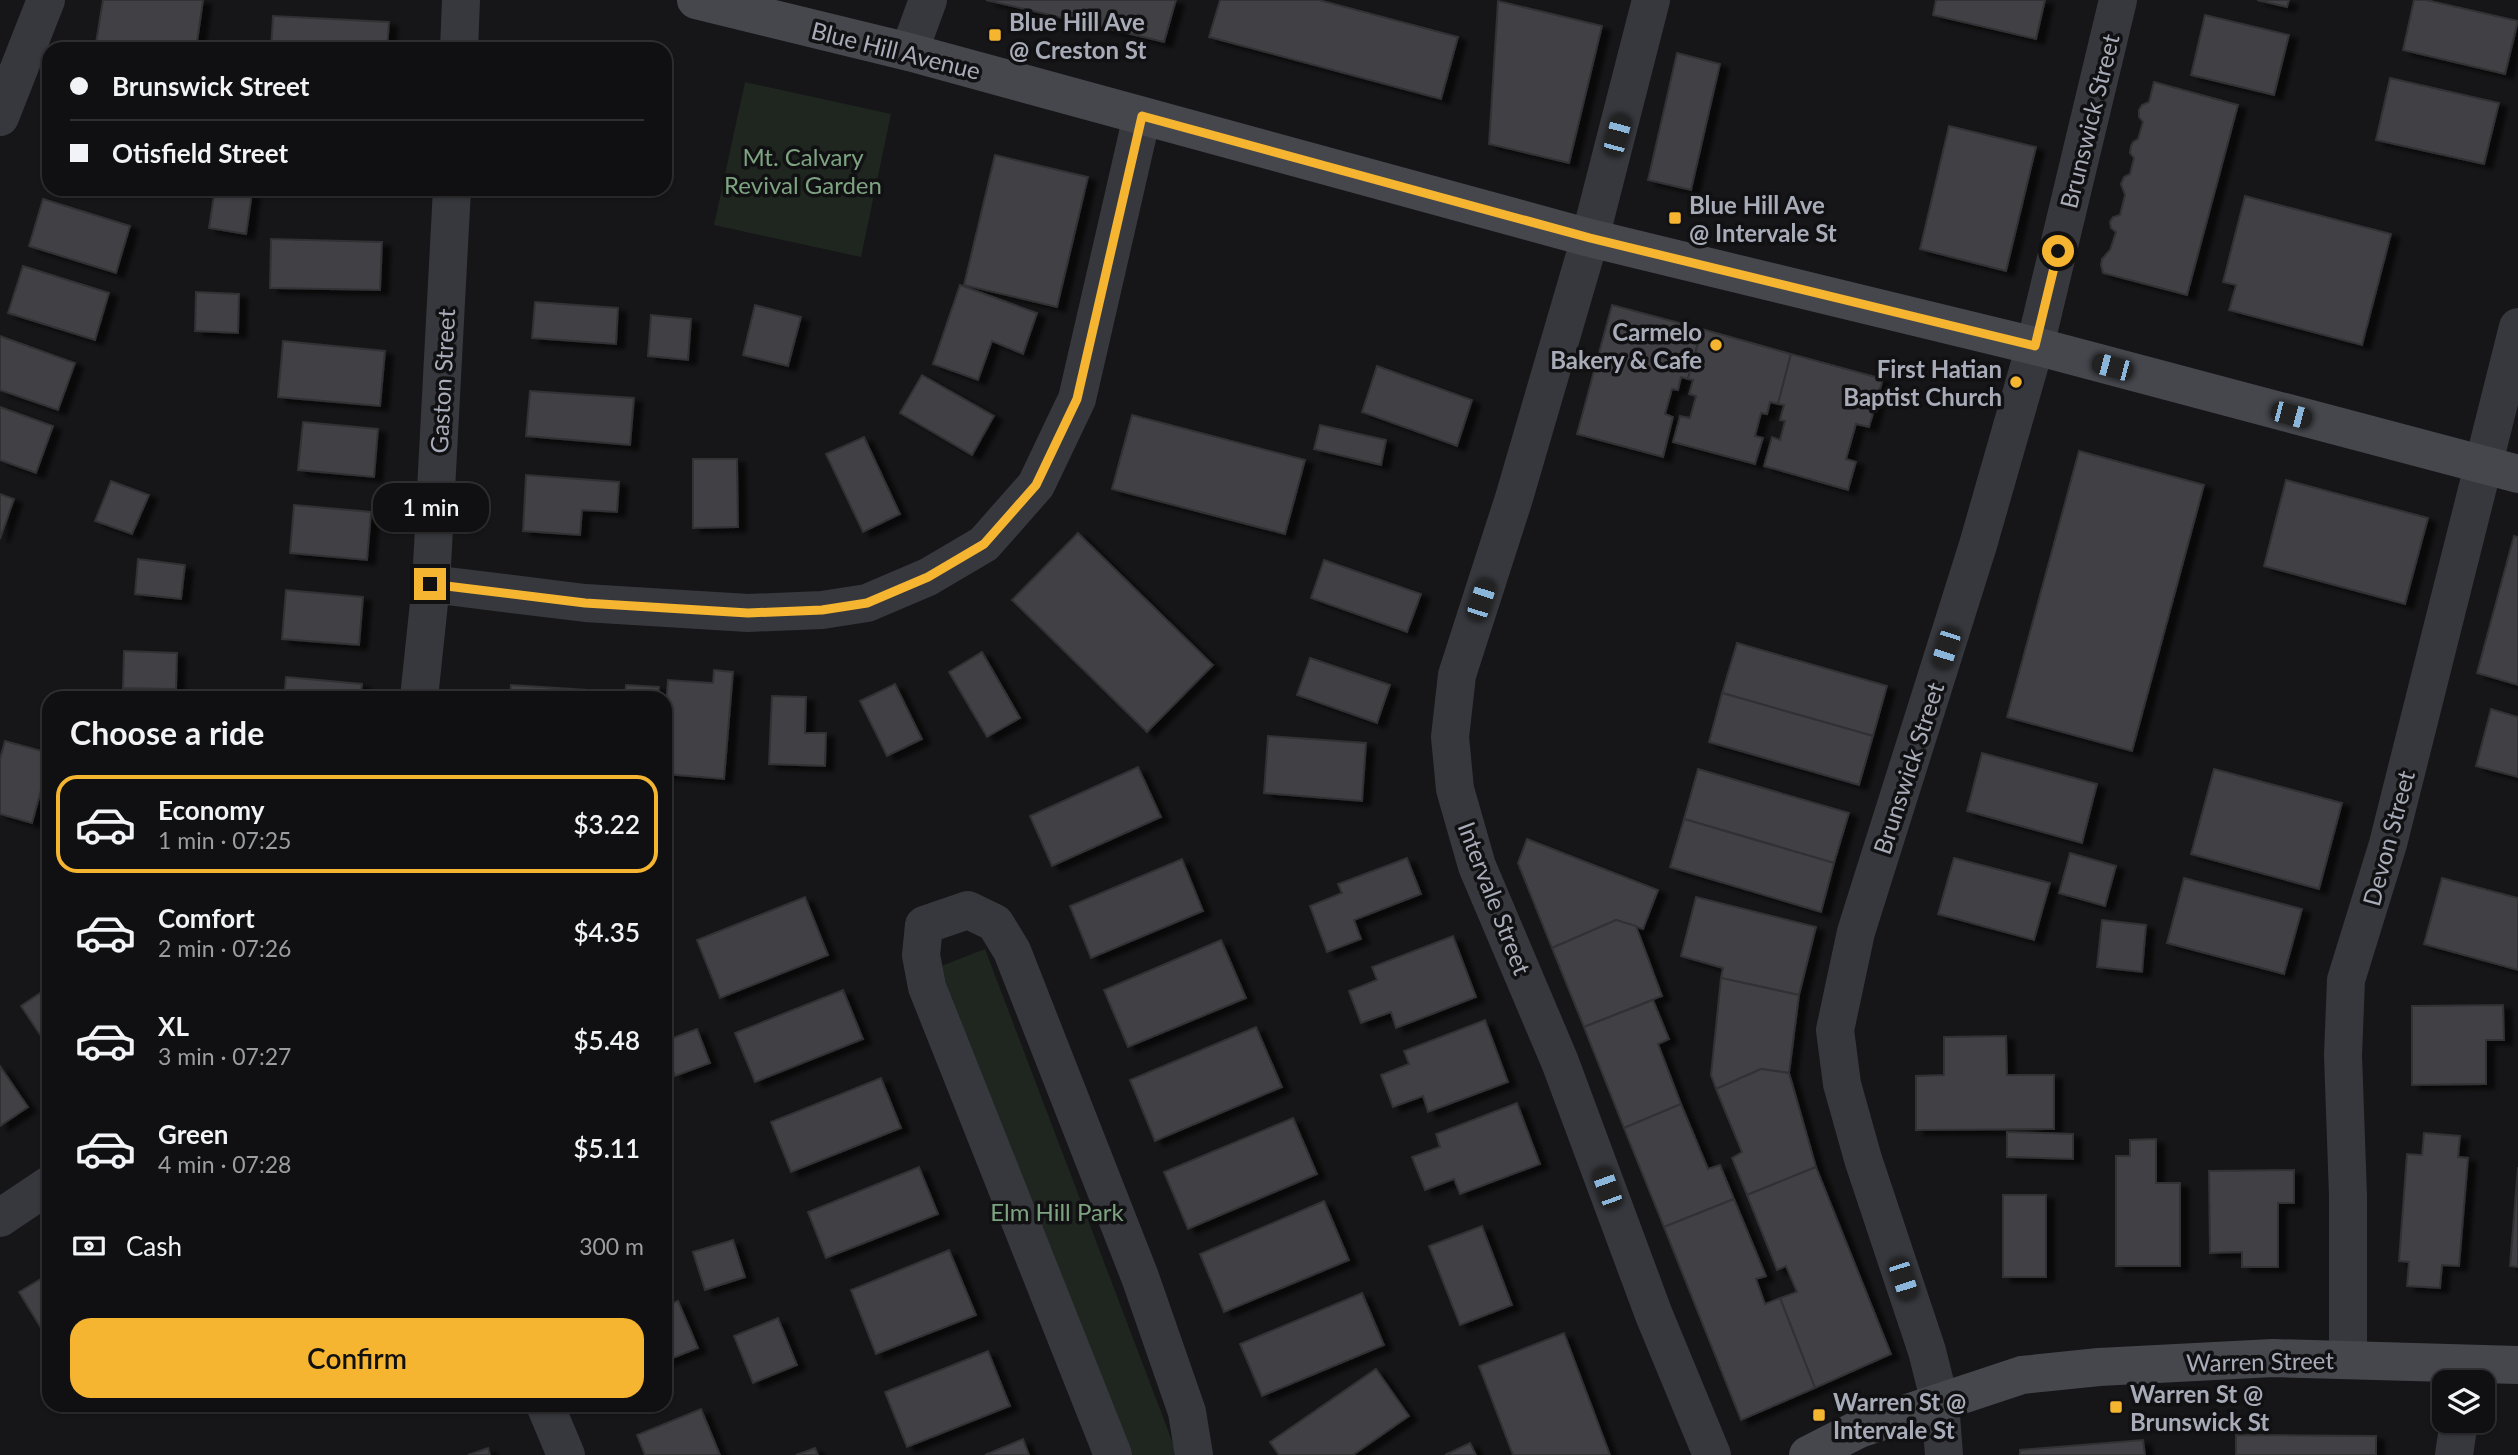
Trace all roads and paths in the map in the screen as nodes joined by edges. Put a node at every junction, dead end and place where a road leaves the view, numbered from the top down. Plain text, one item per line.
1 (46, 0) edge
2 (461, 0) edge
3 (695, 0) edge
4 (928, 0) edge
5 (1651, 0) edge
6 (2118, 0) edge
7 (459, 42) edge
8 (909, 52) junction
9 (1142, 116) junction
10 (0, 117) edge
11 (452, 196) edge
12 (1590, 238) junction
13 (2518, 327) edge
14 (2035, 346) junction
15 (2500, 470) edge
16 (430, 584) junction
17 (420, 691) edge
18 (42, 1190) edge
19 (0, 1218) edge
20 (2348, 1359) junction
21 (2518, 1365) edge
22 (2441, 1370) edge
23 (2486, 1370) edge
24 (1940, 1402) junction
25 (548, 1412) edge
26 (2457, 1433) edge
27 (566, 1455) edge
28 (1113, 1455) edge
29 (1194, 1455) edge
30 (1712, 1455) edge
31 (1808, 1455) edge
32 (1944, 1455) edge
33 (2454, 1455) edge

1 - 10 street
2 - 7 street
3 - 8 main road, Blue Hill Avenue
4 - 8 street
5 - 12 street, Intervale Street
6 - 14 street, Brunswick Street
8 - 9 main road, Blue Hill Avenue
9 - 12 main road, Blue Hill Avenue
9 - 16 street
11 - 16 street, Gaston Street
12 - 14 main road, Blue Hill Avenue
12 - 30 street, Intervale Street
13 - 15 street, Devon Street
14 - 15 main road, Blue Hill Avenue
14 - 24 street, Brunswick Street
15 - 20 street, Devon Street
16 - 17 street, Gaston Street
18 - 19 street
20 - 22 main road, Warren Street
20 - 24 main road, Warren Street
21 - 23 main road, Warren Street
24 - 31 main road, Warren Street
24 - 32 street, Brunswick Street
25 - 27 street
26 - 33 street
28 - 29 street

